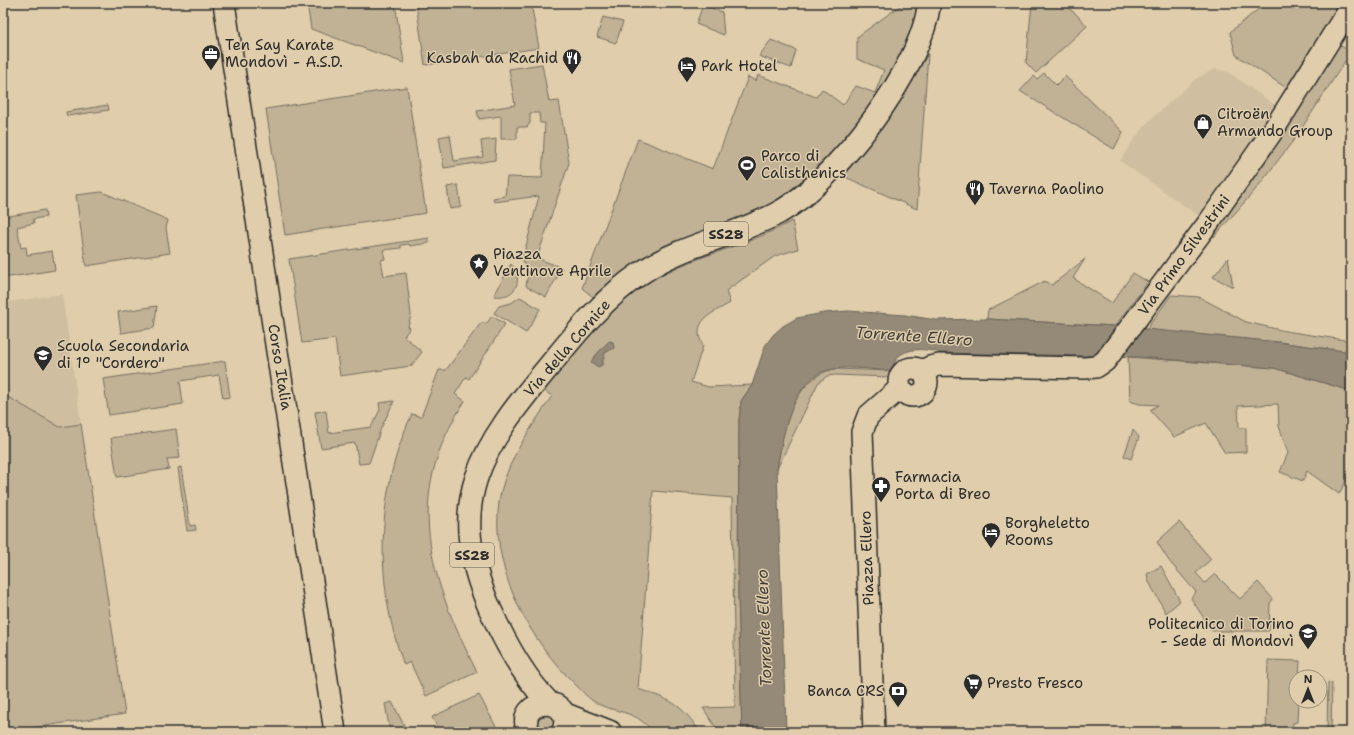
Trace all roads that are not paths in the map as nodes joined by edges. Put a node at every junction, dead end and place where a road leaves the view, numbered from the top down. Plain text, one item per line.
1 (224, 3) edge
2 (929, 3) edge
3 (1351, 6) edge
4 (898, 392) joint
5 (554, 718) edge
6 (335, 732) edge
7 (529, 732) edge
8 (610, 732) edge
9 (874, 732) edge

1 - 6 street, Corso Italia
2 - 5 main road, Via della Cornice / SS28
3 - 4 street, Via Primo Silvestrini
4 - 9 street, Piazza Ellero
5 - 7 main road, Via della Cornice / SS28
5 - 8 main road

